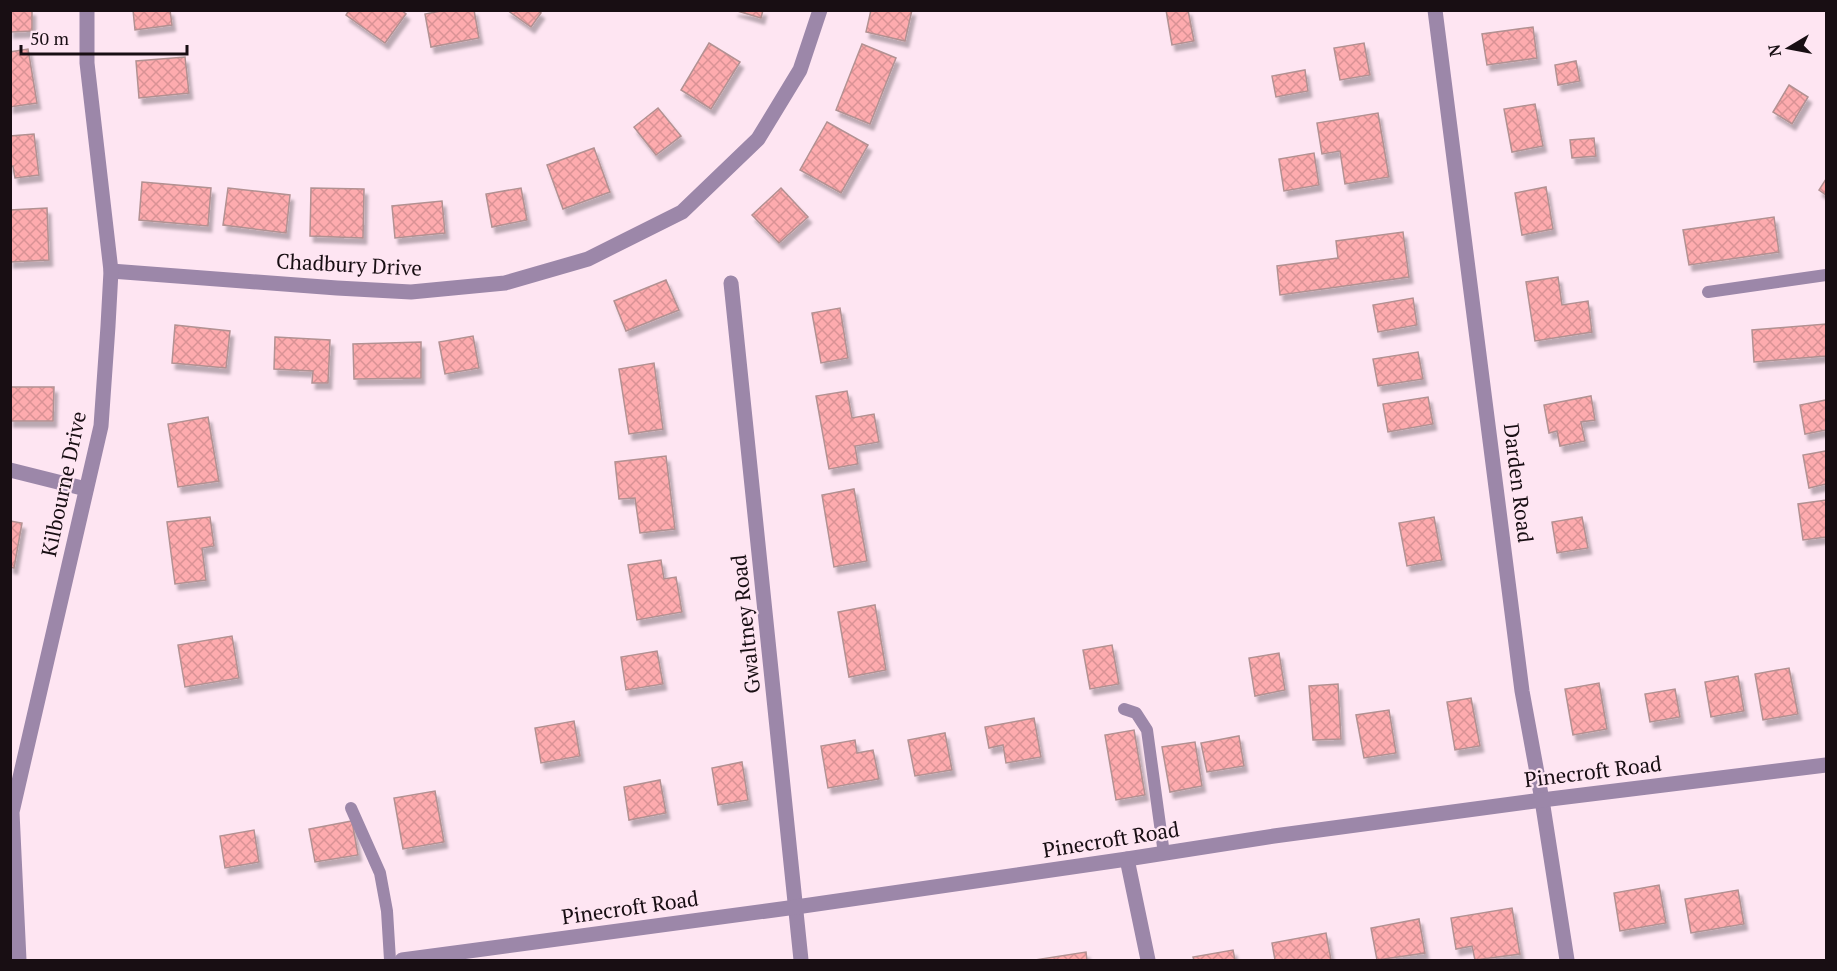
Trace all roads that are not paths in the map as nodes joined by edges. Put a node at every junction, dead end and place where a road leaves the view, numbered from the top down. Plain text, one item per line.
1 (87, 10) edge
2 (820, 10) edge
3 (1435, 10) edge
4 (111, 271) junction
5 (1827, 275) edge
6 (731, 283) dead end
7 (1708, 292) dead end
8 (10, 470) edge
9 (86, 489) junction
10 (1124, 709) dead end
11 (1827, 765) edge
12 (1542, 800) junction
13 (351, 808) dead end
14 (1164, 854) junction
15 (1127, 860) junction
16 (796, 907) junction
17 (19, 960) edge
18 (390, 960) edge
19 (402, 960) edge
20 (801, 960) edge
21 (1148, 960) edge
22 (1567, 960) edge

1 - 4 street, Kilbourne Drive
2 - 4 street, Chadbury Drive
3 - 12 street, Darden Road
4 - 9 street, Kilbourne Drive
5 - 7 lane
6 - 16 street, Gwaltney Road
8 - 9 street
9 - 17 street, Kilbourne Drive
10 - 14 lane
11 - 12 street, Pinecroft Road
12 - 14 street, Pinecroft Road
12 - 22 street, Darden Road
13 - 18 lane
14 - 15 street, Pinecroft Road
15 - 16 street, Pinecroft Road
15 - 21 street
16 - 19 street, Pinecroft Road
16 - 20 street, Gwaltney Road

